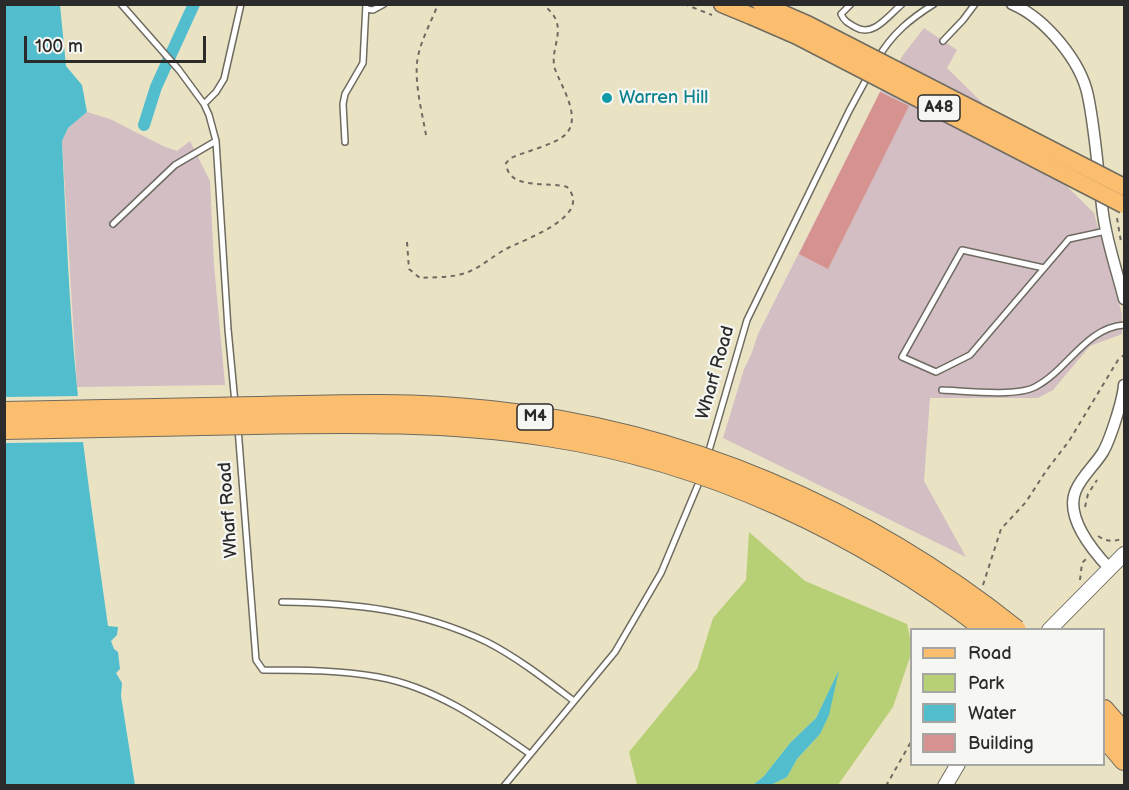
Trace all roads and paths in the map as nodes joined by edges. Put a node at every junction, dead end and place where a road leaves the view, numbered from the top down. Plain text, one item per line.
1 (121, 4) edge
2 (241, 4) edge
3 (384, 4) edge
4 (438, 4) edge
5 (543, 4) edge
6 (722, 4) edge
7 (851, 4) edge
8 (902, 4) edge
9 (934, 4) edge
10 (975, 4) edge
11 (1012, 4) edge
12 (366, 7) edge
13 (756, 10) edge
14 (943, 41) dead end
15 (204, 104) junction
16 (426, 135) dead end
17 (216, 141) junction
18 (345, 142) dead end
19 (1125, 188) edge
20 (1125, 205) edge
21 (113, 224) dead end
22 (1107, 231) junction
23 (406, 242) dead end
24 (1044, 268) junction
25 (1125, 299) edge
26 (1125, 325) edge
27 (1125, 355) edge
28 (1125, 386) edge
29 (942, 390) dead end
30 (236, 411) dead end
31 (4, 412) edge
32 (237, 423) dead end
33 (4, 429) edge
34 (1099, 476) dead end
35 (1085, 509) dead end
36 (1094, 534) dead end
37 (1125, 538) edge
38 (1094, 552) junction
39 (1125, 554) edge
40 (1109, 568) junction
41 (983, 585) dead end
42 (1075, 587) dead end
43 (282, 602) dead end
44 (984, 628) edge
45 (1013, 628) edge
46 (1051, 628) edge
47 (574, 701) junction
48 (1105, 711) edge
49 (1125, 733) edge
50 (1105, 737) edge
51 (910, 744) edge
52 (530, 754) junction
53 (1125, 760) edge
54 (957, 766) edge
55 (504, 786) edge
56 (886, 786) edge
57 (945, 786) edge

1 - 15 lane
2 - 15 lane
3 - 12 lane
4 - 16 path
5 - 23 path
6 - 13 main road, A48
7 - 8 lane
9 - 47 lane, Wharf Road
10 - 14 lane
11 - 22 street
12 - 18 lane
13 - 19 main road, A48, bridge
13 - 20 main road, A48, bridge
15 - 17 lane
17 - 21 lane
17 - 30 lane
22 - 24 lane
22 - 25 street
24 - 24 lane
26 - 29 lane
27 - 41 path
28 - 38 street
31 - 45 highway, M4, bridge
32 - 52 lane, Wharf Road
33 - 44 highway, M4, bridge
34 - 35 path
36 - 37 path
38 - 40 street
38 - 42 path
39 - 40 street
40 - 46 street
43 - 47 lane
47 - 52 lane, Wharf Road
48 - 49 highway
50 - 53 highway
51 - 56 path
52 - 55 lane, Wharf Road
54 - 57 street

